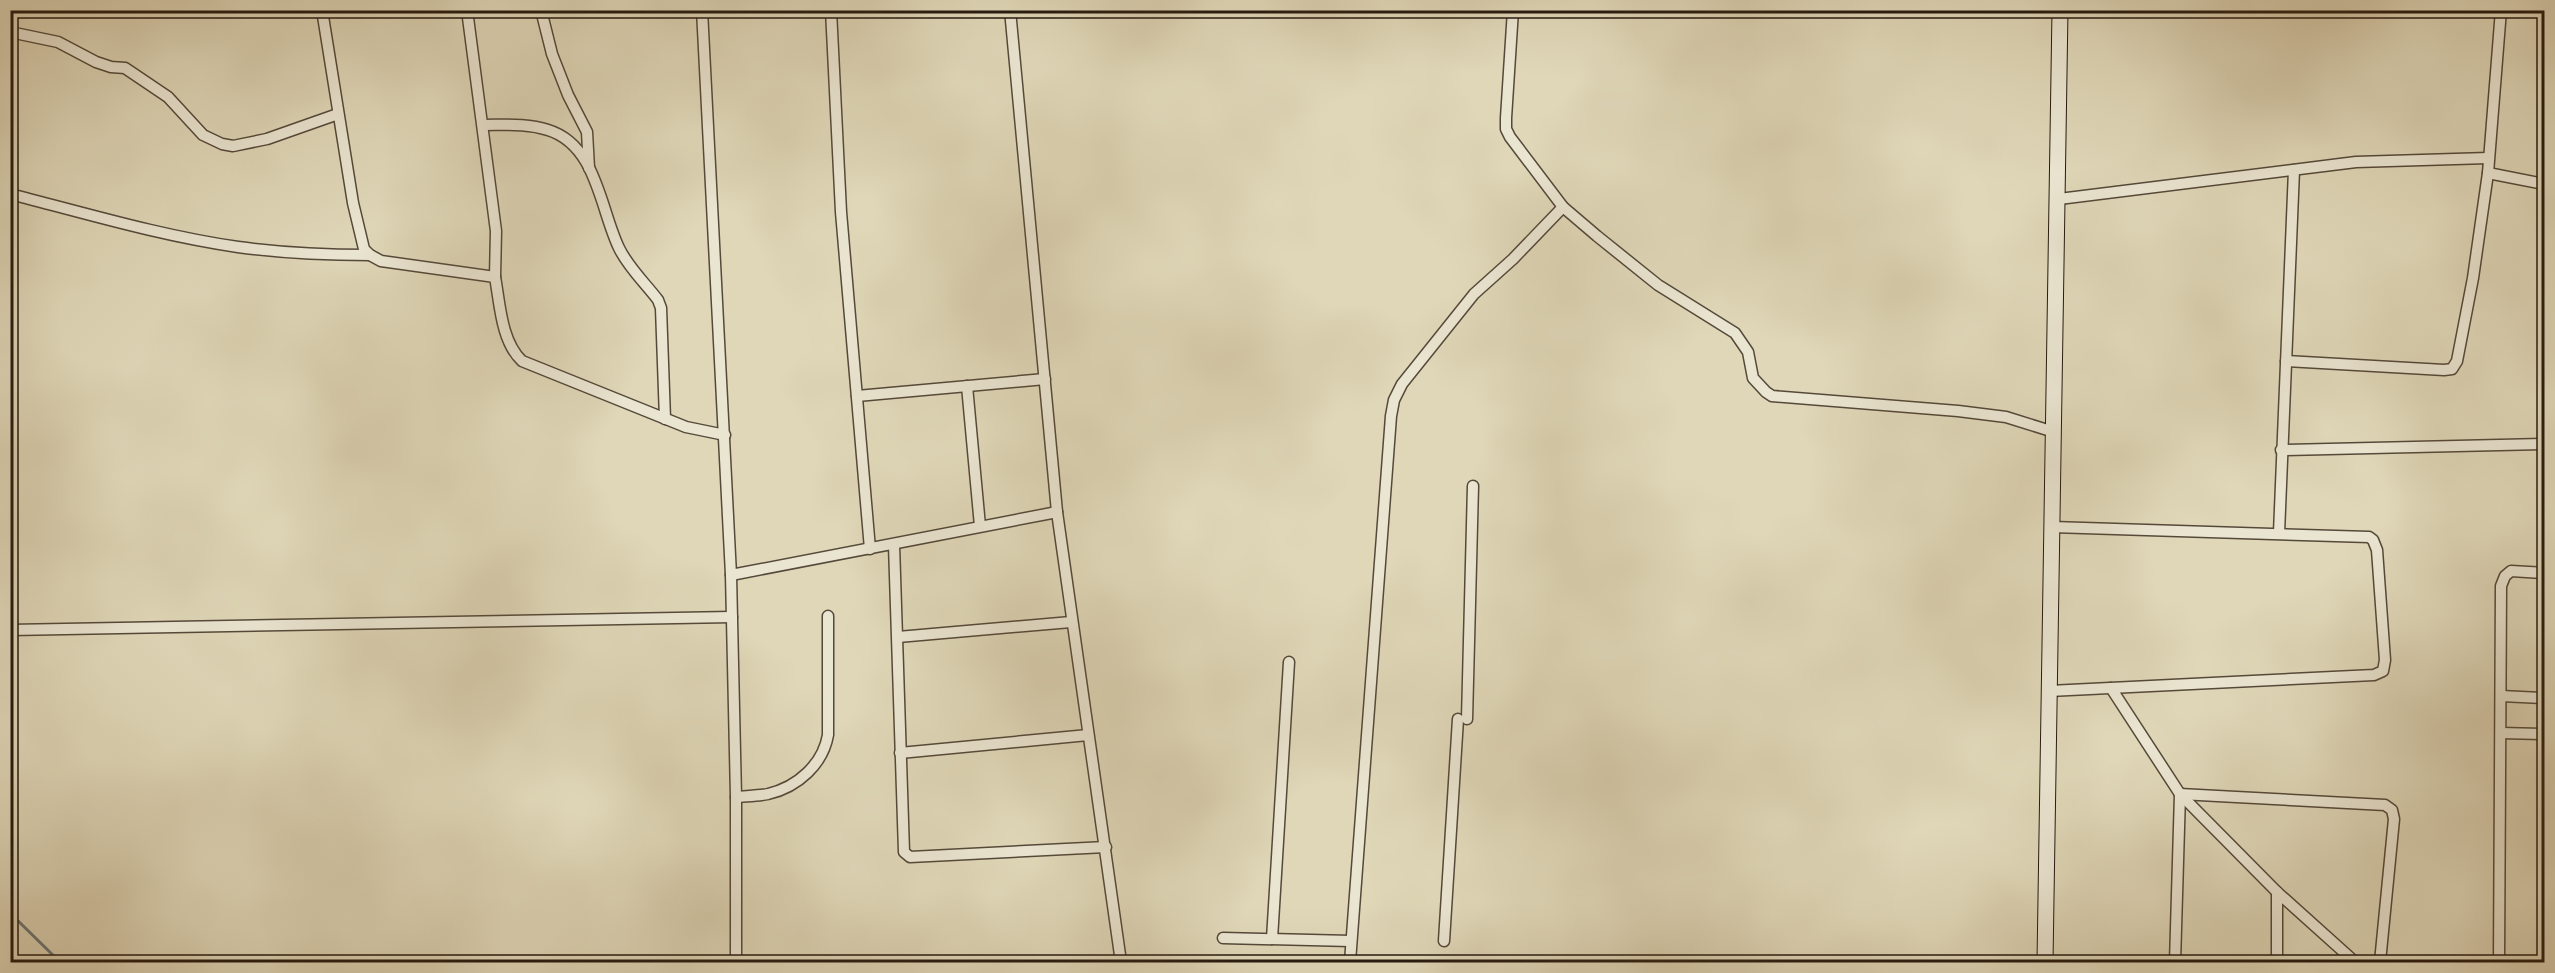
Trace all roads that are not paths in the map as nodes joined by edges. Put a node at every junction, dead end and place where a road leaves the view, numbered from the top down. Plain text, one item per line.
1 (321, 10) edge
2 (466, 10) edge
3 (541, 10) edge
4 (702, 10) edge
5 (831, 10) edge
6 (1010, 10) edge
7 (1513, 10) edge
8 (2060, 10) edge
9 (2501, 10) edge
10 (10, 32) edge
11 (338, 114) junction
12 (484, 125) junction
13 (2488, 158) junction
14 (590, 168) junction
15 (2294, 170) junction
16 (2488, 173) junction
17 (2544, 184) edge
18 (10, 194) edge
19 (2059, 199) junction
20 (1563, 207) junction
21 (370, 255) junction
22 (495, 277) junction
23 (2286, 361) junction
24 (1045, 379) junction
25 (967, 386) junction
26 (857, 396) junction
27 (665, 419) junction
28 (2054, 432) junction
29 (725, 435) junction
30 (2544, 444) edge
31 (2281, 450) junction
32 (1473, 486) dead end
33 (1057, 512) junction
34 (980, 526) junction
35 (2052, 526) junction
36 (2279, 533) junction
37 (894, 545) junction
38 (870, 549) junction
39 (2544, 573) edge
40 (730, 575) junction
41 (732, 616) junction
42 (828, 616) dead end
43 (1071, 622) junction
44 (10, 630) edge
45 (898, 637) junction
46 (1289, 662) dead end
47 (2111, 688) junction
48 (2049, 691) junction
49 (2501, 696) junction
50 (2544, 698) edge
51 (2501, 733) junction
52 (2544, 734) edge
53 (1088, 735) junction
54 (900, 753) junction
55 (2180, 794) junction
56 (736, 797) junction
57 (1106, 847) junction
58 (2277, 892) junction
59 (1223, 938) dead end
60 (1272, 939) junction
61 (1351, 941) junction
62 (1444, 941) dead end
63 (736, 963) edge
64 (1121, 963) edge
65 (1350, 963) edge
66 (2045, 963) edge
67 (2175, 963) edge
68 (2277, 963) edge
69 (2355, 963) edge
70 (2380, 963) edge
71 (2499, 963) edge

1 - 11 street
2 - 12 street
3 - 14 street
4 - 29 street
5 - 26 street
6 - 24 street
7 - 20 street
8 - 19 street
9 - 13 street
10 - 11 street
11 - 21 street
12 - 14 street
12 - 22 street
13 - 15 street
13 - 16 street
14 - 27 street
15 - 19 street
15 - 23 street
16 - 17 street
16 - 23 street
18 - 21 street
19 - 28 street
20 - 28 street
20 - 61 street
21 - 22 street
22 - 27 street
23 - 31 street
24 - 25 street
24 - 33 street
25 - 26 street
25 - 34 street
26 - 38 street
27 - 29 street
28 - 35 street
29 - 40 street
30 - 31 street
31 - 36 street
32 - 62 street
33 - 34 street
33 - 43 street
34 - 37 street
35 - 36 street
35 - 48 street
36 - 47 street
37 - 38 street
37 - 45 street
38 - 40 street
39 - 49 street
40 - 41 street
41 - 44 street
41 - 56 street
42 - 56 street
43 - 45 street
43 - 53 street
45 - 54 street
46 - 60 street
47 - 48 street
47 - 55 street
48 - 66 street
49 - 50 street
49 - 51 street
51 - 52 street
51 - 71 street
53 - 54 street
53 - 57 street
54 - 57 street
55 - 58 street
55 - 67 street
55 - 70 street
56 - 63 street
57 - 64 street
58 - 68 street
58 - 69 street
59 - 60 street
60 - 61 street
61 - 65 street

